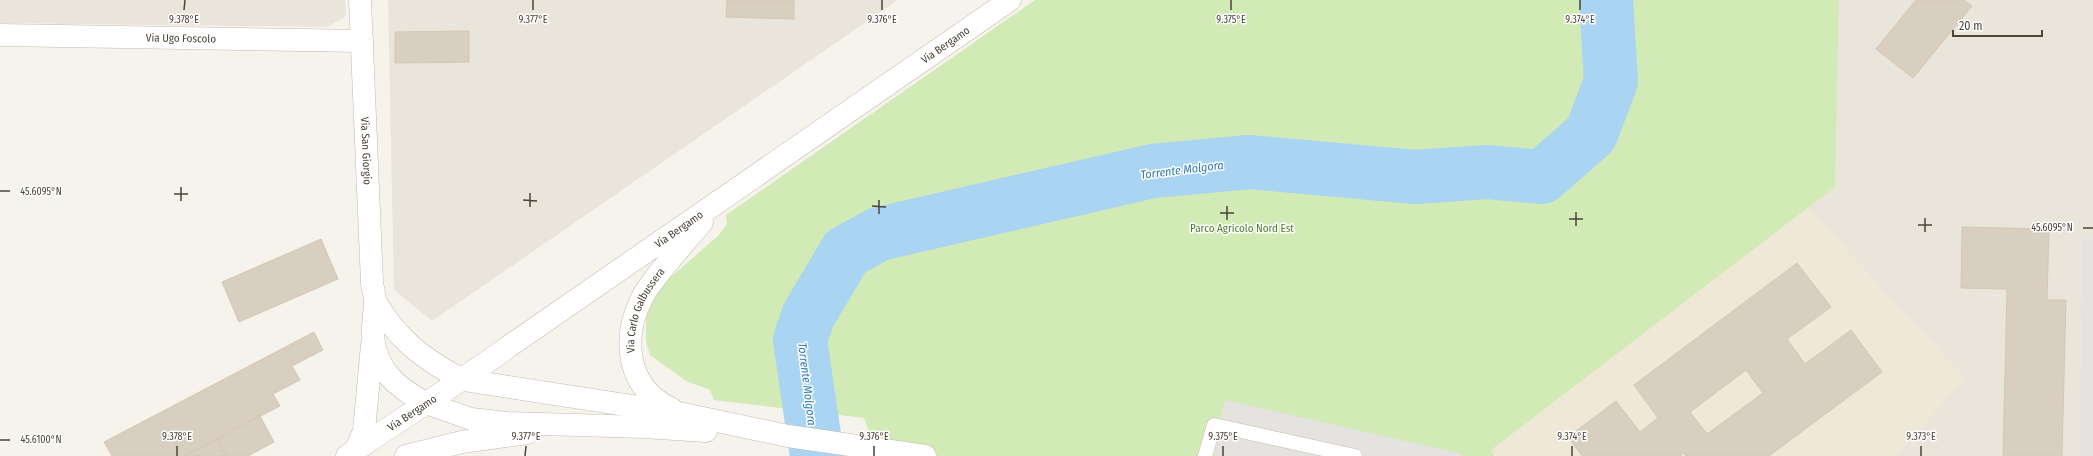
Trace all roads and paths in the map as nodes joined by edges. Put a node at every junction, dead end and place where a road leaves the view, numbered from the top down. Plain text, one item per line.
1 (360, 0) edge
2 (1010, 0) edge
3 (0, 35) edge
4 (362, 42) junction
5 (718, 203) junction
6 (375, 301) junction
7 (373, 336) junction
8 (463, 380) junction
9 (426, 403) junction
10 (684, 414) junction
11 (602, 425) junction
12 (788, 436) junction
13 (352, 453) edge
14 (406, 456) edge
15 (925, 456) edge
16 (1205, 456) edge
17 (1355, 456) edge

1 - 4 street, Via San Giorgio
2 - 5 street, Via Bergamo
3 - 4 street, Via Ugo Foscolo
4 - 6 street, Via San Giorgio
5 - 8 street, Via Bergamo
5 - 10 street, Via Carlo Galbussera
6 - 7 street, Via San Giorgio
6 - 8 street, Via San Giorgio
7 - 9 street, Via San Giorgio
7 - 13 street, Via San Giorgio
8 - 9 street, Via Bergamo
8 - 10 street, Via Carlo Galbussera
9 - 11 street, Via Carlo Galbussera
9 - 13 street, Via Bergamo
10 - 12 street, Via Carlo Galbussera
11 - 12 street, Via Carlo Galbussera
11 - 14 street, Via Carlo Galbussera
12 - 15 street, Via Carlo Galbussera
16 - 17 lane

